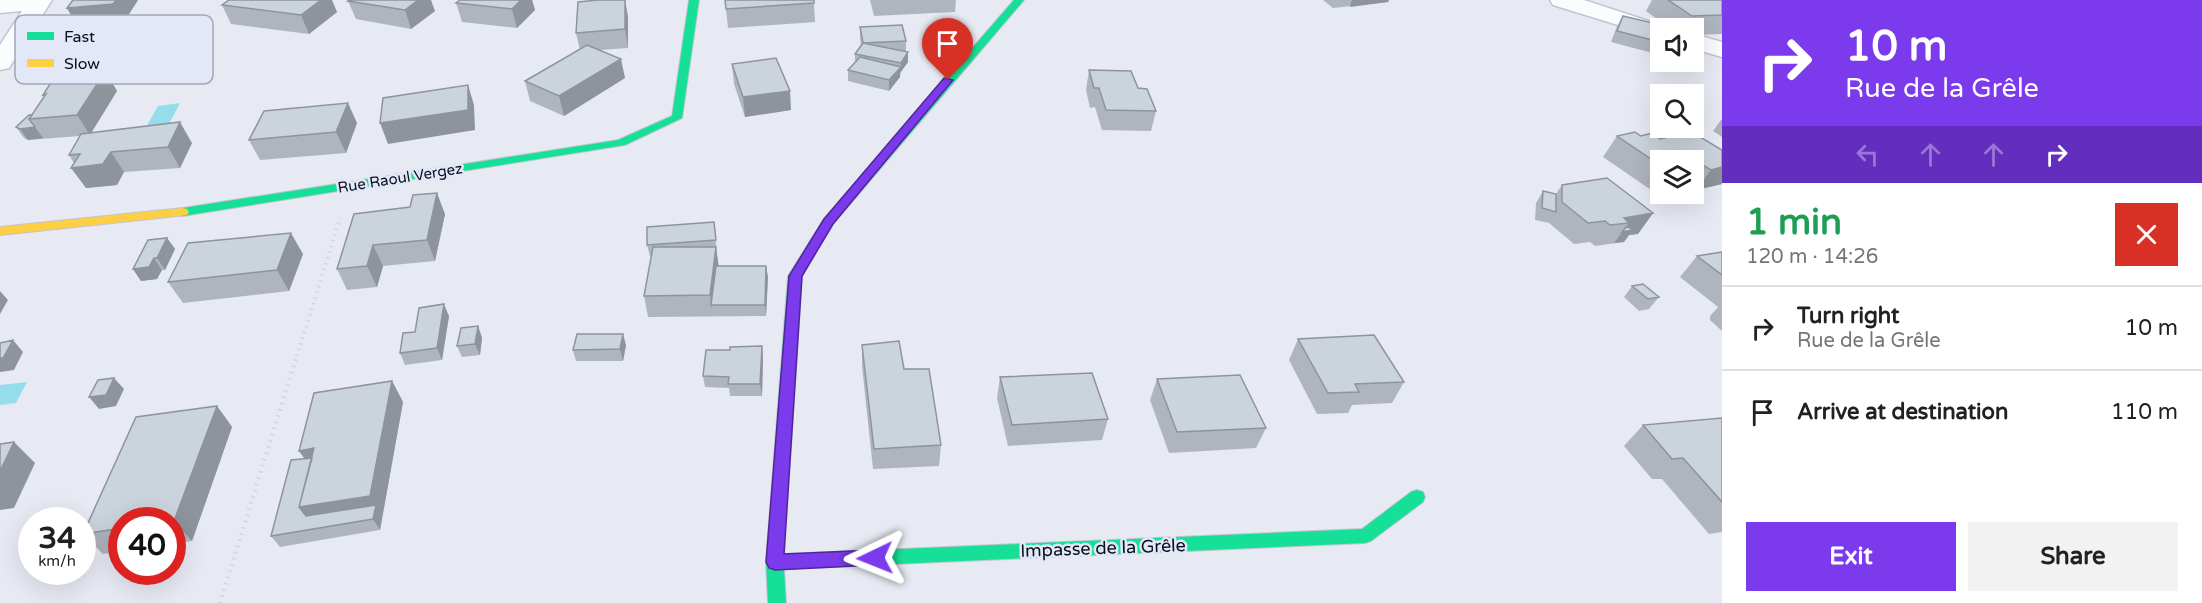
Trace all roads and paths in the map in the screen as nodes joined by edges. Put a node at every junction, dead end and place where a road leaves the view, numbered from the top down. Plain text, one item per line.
1 (694, 0) edge
2 (1019, 0) edge
3 (1561, 0) edge
4 (40, 1) edge
5 (0, 6) edge
6 (31, 15) edge
7 (1650, 28) edge
8 (15, 40) edge
9 (1704, 44) edge
10 (1722, 50) edge
11 (0, 63) edge
12 (350, 186) junction
13 (0, 231) edge
14 (1417, 497) dead end
15 (775, 562) junction
16 (220, 603) edge
17 (777, 603) edge

1 - 12 street, Rue Raoul Vergez
2 - 15 street
3 - 7 street
4 - 5 street
4 - 6 street
8 - 11 street
9 - 10 street
12 - 13 street, Rue Raoul Vergez
12 - 16 path
14 - 15 street, Impasse de la Grêle
15 - 17 street

